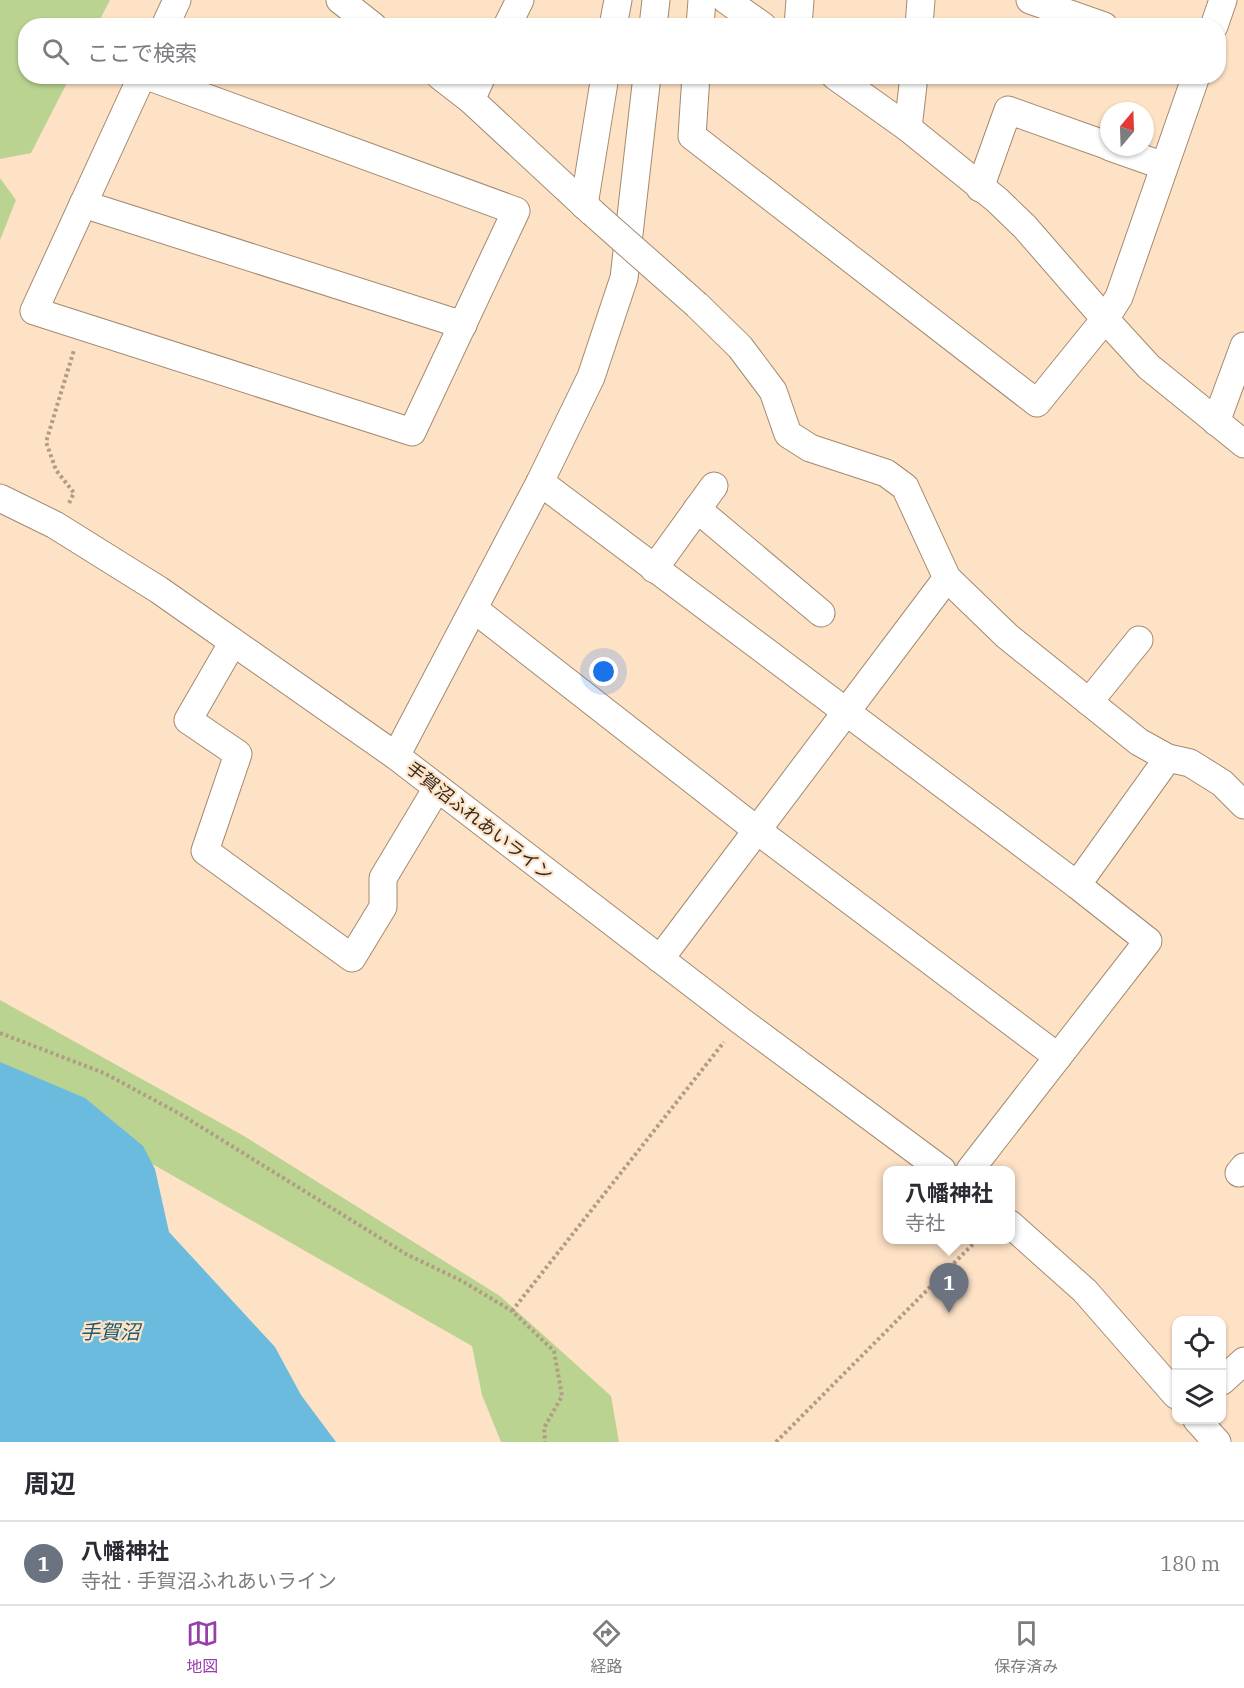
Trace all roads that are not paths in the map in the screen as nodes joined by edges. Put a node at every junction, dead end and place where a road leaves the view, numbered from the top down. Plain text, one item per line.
1 (177, 0) edge
2 (340, 0) edge
3 (520, 0) edge
4 (618, 0) edge
5 (656, 0) edge
6 (702, 0) edge
7 (726, 0) edge
8 (800, 0) edge
9 (921, 0) edge
10 (1030, 0) edge
11 (1223, 0) edge
12 (169, 18) edge
13 (364, 18) edge
14 (511, 18) edge
15 (615, 18) edge
16 (654, 18) edge
17 (701, 18) edge
18 (752, 18) edge
19 (799, 18) edge
20 (920, 18) edge
21 (1081, 18) edge
22 (1217, 18) edge
23 (138, 84) edge
24 (169, 84) edge
25 (604, 84) edge
26 (646, 84) edge
27 (695, 84) edge
28 (847, 84) edge
29 (913, 84) edge
30 (1193, 84) edge
31 (476, 88) edge
32 (908, 128) junction
33 (1100, 143) edge
34 (1136, 156) edge
35 (1164, 166) junction
36 (980, 188) junction
37 (83, 204) junction
38 (589, 209) junction
39 (1105, 319) junction
40 (463, 325) junction
41 (1244, 345) edge
42 (1216, 422) junction
43 (1244, 444) edge
44 (540, 482) junction
45 (714, 486) dead end
46 (0, 498) edge
47 (697, 509) junction
48 (654, 569) junction
49 (947, 578) junction
50 (474, 609) junction
51 (821, 613) dead end
52 (1139, 640) dead end
53 (233, 642) junction
54 (1089, 702) junction
55 (846, 712) junction
56 (396, 756) junction
57 (1168, 758) junction
58 (437, 788) junction
59 (1244, 805) edge
60 (758, 831) junction
61 (1077, 885) junction
62 (660, 958) junction
63 (1058, 1057) junction
64 (937, 1166) edge
65 (973, 1166) edge
66 (1015, 1228) edge
67 (1244, 1361) edge
68 (1226, 1377) edge
69 (1172, 1390) edge
70 (1201, 1424) edge
71 (1217, 1442) edge

1 - 12 street
2 - 13 street
3 - 14 street
4 - 15 street
5 - 16 street
6 - 17 street
7 - 18 street
8 - 19 street
9 - 20 street
10 - 21 street
11 - 22 street
23 - 37 street
24 - 40 street
25 - 38 street
26 - 44 street
27 - 39 street
28 - 32 street
29 - 32 street
30 - 35 street
31 - 38 street
32 - 36 street
33 - 36 street
34 - 35 street
35 - 39 street
36 - 39 street
37 - 40 street
37 - 40 street
38 - 49 street, bridge
39 - 42 street
41 - 42 street
42 - 43 street
44 - 48 street
44 - 50 street
45 - 47 street
46 - 53 street, 手賀沼ふれあいライン
47 - 48 street
47 - 51 street
48 - 55 street
49 - 54 street
49 - 55 street
50 - 56 street
50 - 60 street
52 - 54 street
53 - 56 street, 手賀沼ふれあいライン
53 - 58 street
54 - 57 street
55 - 60 street
55 - 61 street
56 - 58 street, 手賀沼ふれあいライン
57 - 59 street
57 - 61 street
58 - 62 street, 手賀沼ふれあいライン
60 - 62 street
60 - 63 street
61 - 63 street
62 - 64 street, 手賀沼ふれあいライン
63 - 65 street
66 - 69 street
67 - 68 street
70 - 71 street

